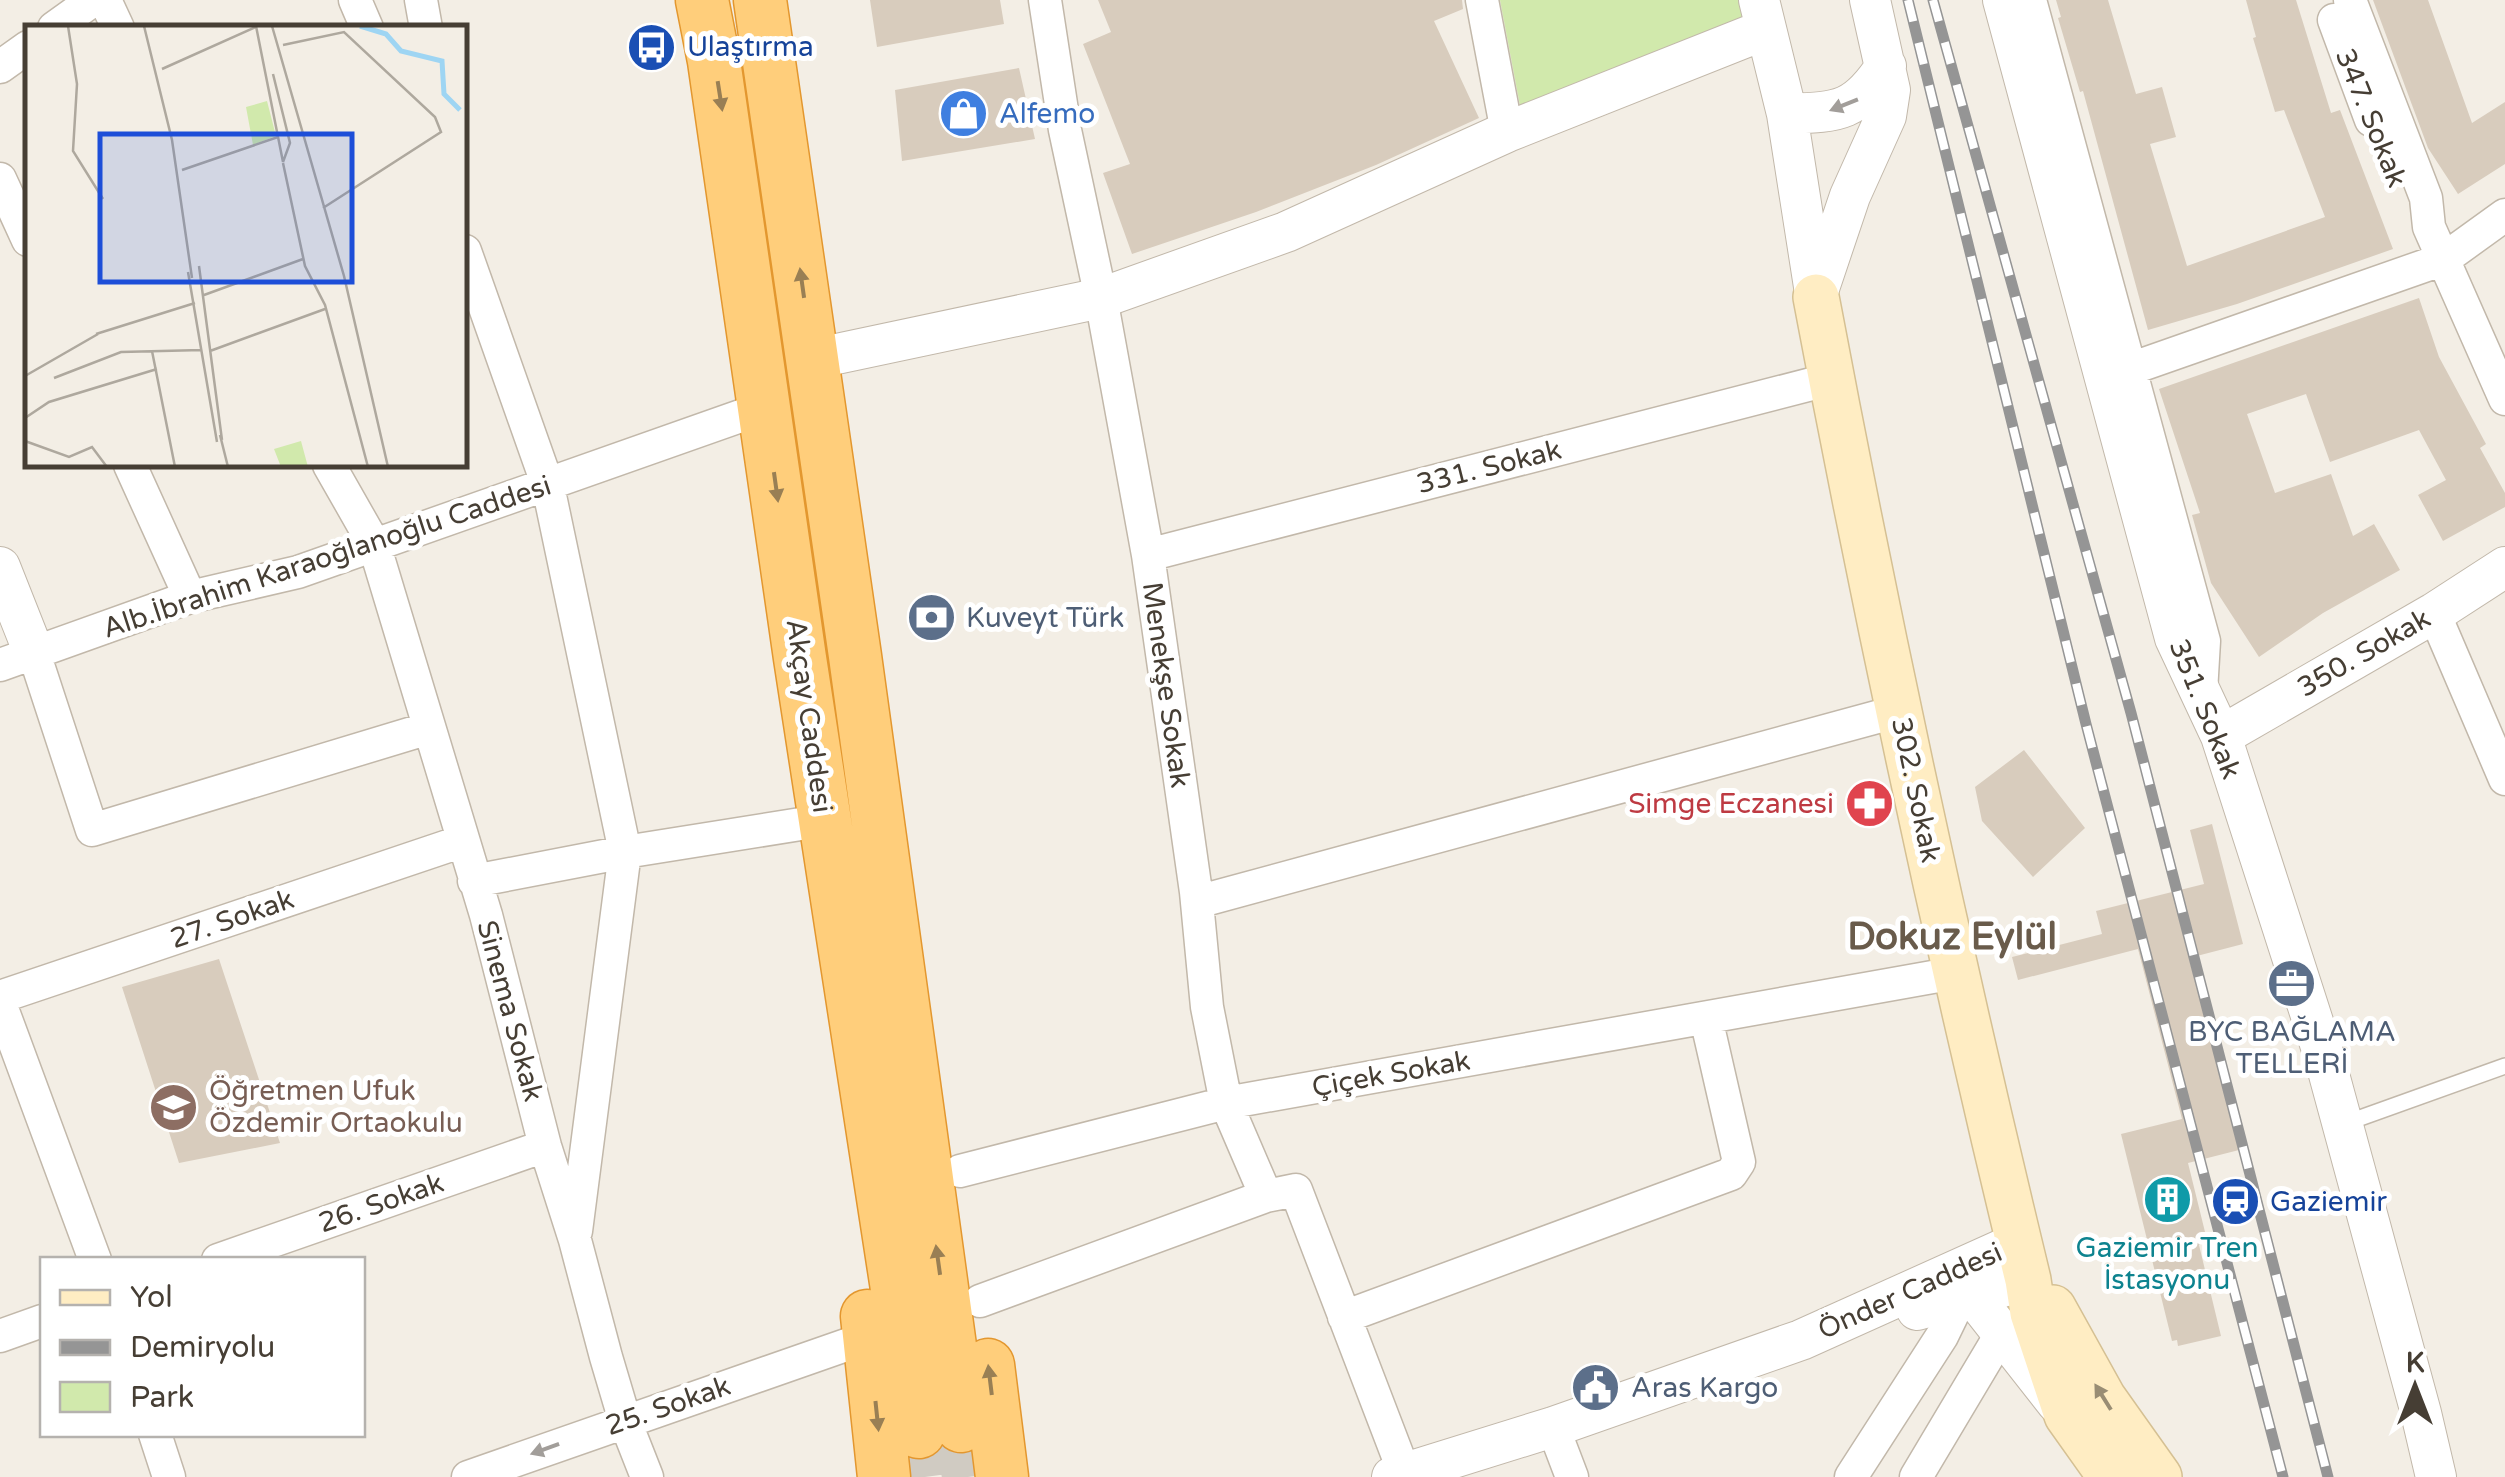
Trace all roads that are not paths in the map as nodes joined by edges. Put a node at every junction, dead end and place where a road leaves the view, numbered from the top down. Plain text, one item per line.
1 (92, 0) edge
2 (105, 0) edge
3 (354, 0) edge
4 (421, 0) edge
5 (702, 0) edge
6 (760, 0) edge
7 (1045, 0) edge
8 (1482, 0) edge
9 (1870, 0) edge
10 (2003, 0) edge
11 (2030, 0) edge
12 (2328, 0) edge
13 (2350, 0) edge
14 (1762, 15) edge
15 (58, 25) edge
16 (117, 25) edge
17 (366, 25) edge
18 (425, 25) edge
19 (25, 49) edge
20 (1886, 66) junction
21 (0, 67) edge
22 (1787, 114) junction
23 (1886, 116) junction
24 (1507, 132) junction
25 (0, 179) edge
26 (1797, 187) junction
27 (1850, 196) junction
28 (2505, 214) edge
29 (2429, 226) junction
30 (25, 233) edge
31 (468, 259) edge
32 (2444, 259) junction
33 (1816, 297) junction
34 (1101, 298) junction
35 (812, 359) junction
36 (2118, 373) junction
37 (1831, 379) junction
38 (2505, 399) edge
39 (766, 407) junction
40 (131, 468) edge
41 (331, 468) edge
42 (548, 486) junction
43 (374, 544) junction
44 (1148, 555) junction
45 (2505, 567) edge
46 (0, 568) edge
47 (190, 597) junction
48 (2434, 613) junction
49 (855, 656) junction
50 (800, 658) junction
51 (17, 659) edge
52 (1899, 712) junction
53 (429, 728) junction
54 (2220, 736) junction
55 (2505, 779) edge
56 (807, 823) junction
57 (463, 841) junction
58 (625, 852) junction
59 (474, 881) junction
60 (1197, 902) junction
61 (1956, 974) junction
62 (0, 1000) edge
63 (1706, 1018) junction
64 (2505, 1066) edge
65 (1226, 1103) junction
66 (2342, 1125) junction
67 (545, 1146) junction
68 (960, 1171) junction
69 (1266, 1196) junction
70 (575, 1240) junction
71 (94, 1257) edge
72 (227, 1257) edge
73 (2024, 1261) junction
74 (1967, 1298) junction
75 (980, 1301) junction
76 (1344, 1317) junction
77 (40, 1322) edge
78 (2003, 1332) junction
79 (0, 1336) edge
80 (869, 1337) junction
81 (1801, 1340) junction
82 (2067, 1415) junction
83 (625, 1421) junction
84 (1553, 1427) junction
85 (156, 1437) edge
86 (1861, 1464) edge
87 (1398, 1475) edge
88 (1917, 1476) edge
89 (169, 1477) edge
90 (468, 1477) edge
91 (648, 1477) edge
92 (884, 1477) tunnel mouth
93 (1002, 1477) edge
94 (1572, 1477) edge
95 (2111, 1477) edge
96 (2159, 1477) edge
97 (2436, 1477) edge

1 - 15 street
2 - 16 street
3 - 17 street
4 - 18 street
5 -> 39 highway, Akçay Caddesi
35 -> 6 highway, Akçay Caddesi
7 - 34 street, Menekşe Sokak
8 - 24 street
9 - 20 street
10 - 36 street, 351. Sokak
11 - 36 street
12 - 29 street, 347. Sokak
13 - 29 street, 347. Sokak
14 - 22 street
14 - 24 street
19 - 21 street
20 -> 22 street
20 - 23 street
22 - 26 street
23 - 26 street
23 - 27 street
24 - 34 street
25 - 30 street
26 - 27 street
26 - 33 street
27 - 33 street
28 - 32 street
29 - 32 street, 347. Sokak
31 - 42 street
32 - 36 street
32 - 38 street, 347. Sokak
33 - 37 main road, 302. Sokak
34 - 35 street
34 - 44 street, Menekşe Sokak
35 - 49 highway, Akçay Caddesi
36 - 54 street, 351. Sokak
37 - 44 street, 331. Sokak
37 - 52 main road, 302. Sokak
39 - 42 street, Alb.İbrahim Karaoğlanoğlu Caddesi
39 -> 50 highway, Akçay Caddesi
40 - 47 street
41 - 43 street, Sinema Sokak
42 - 43 street, Alb.İbrahim Karaoğlanoğlu Caddesi
42 - 58 street
43 - 47 street, Alb.İbrahim Karaoğlanoğlu Caddesi
43 - 53 street, Sinema Sokak
44 - 60 street, Menekşe Sokak
45 - 48 street, 350. Sokak
46 - 51 street
47 - 51 street, Alb.İbrahim Karaoğlanoğlu Caddesi
48 - 54 street, 350. Sokak
48 - 55 street
50 -> 49 highway, Akçay Caddesi
49 - 68 highway
50 - 56 highway
51 - 53 street
52 - 60 street
52 - 61 main road, 302. Sokak
53 - 57 street, Sinema Sokak
54 - 66 street, 351. Sokak
56 - 58 street
56 - 80 highway
57 - 59 street, Sinema Sokak
57 - 62 street, 27. Sokak
58 - 59 street
58 - 70 street
59 - 67 street, Sinema Sokak
60 - 65 street, Menekşe Sokak
61 - 63 street, Çiçek Sokak
61 - 73 main road, 302. Sokak
62 - 71 street
63 - 65 street, Çiçek Sokak
63 - 76 street
64 - 66 lane
65 - 68 street
65 - 69 street
66 - 97 street, 351. Sokak
67 - 70 street, Sinema Sokak
67 - 72 street, 26. Sokak
68 - 75 highway
69 - 75 street
69 - 76 street
70 - 83 street, Sinema Sokak
73 - 74 street, Önder Caddesi
73 - 81 street, Önder Caddesi
73 - 82 main road, 302. Sokak
96 -> 73 main road, 302. Sokak
74 - 78 street
74 - 81 street, Önder Caddesi
74 - 86 street
93 -> 75 highway
76 - 87 street
77 - 79 street
78 - 82 street
78 - 88 street
80 - 83 street, 25. Sokak
80 -> 92 highway
81 - 84 street, Önder Caddesi
82 - 95 main road, 302. Sokak
83 -> 90 street, 25. Sokak
83 - 91 street, Sinema Sokak
84 - 87 street, Önder Caddesi
84 - 94 street
85 - 89 street
86 - 88 street

